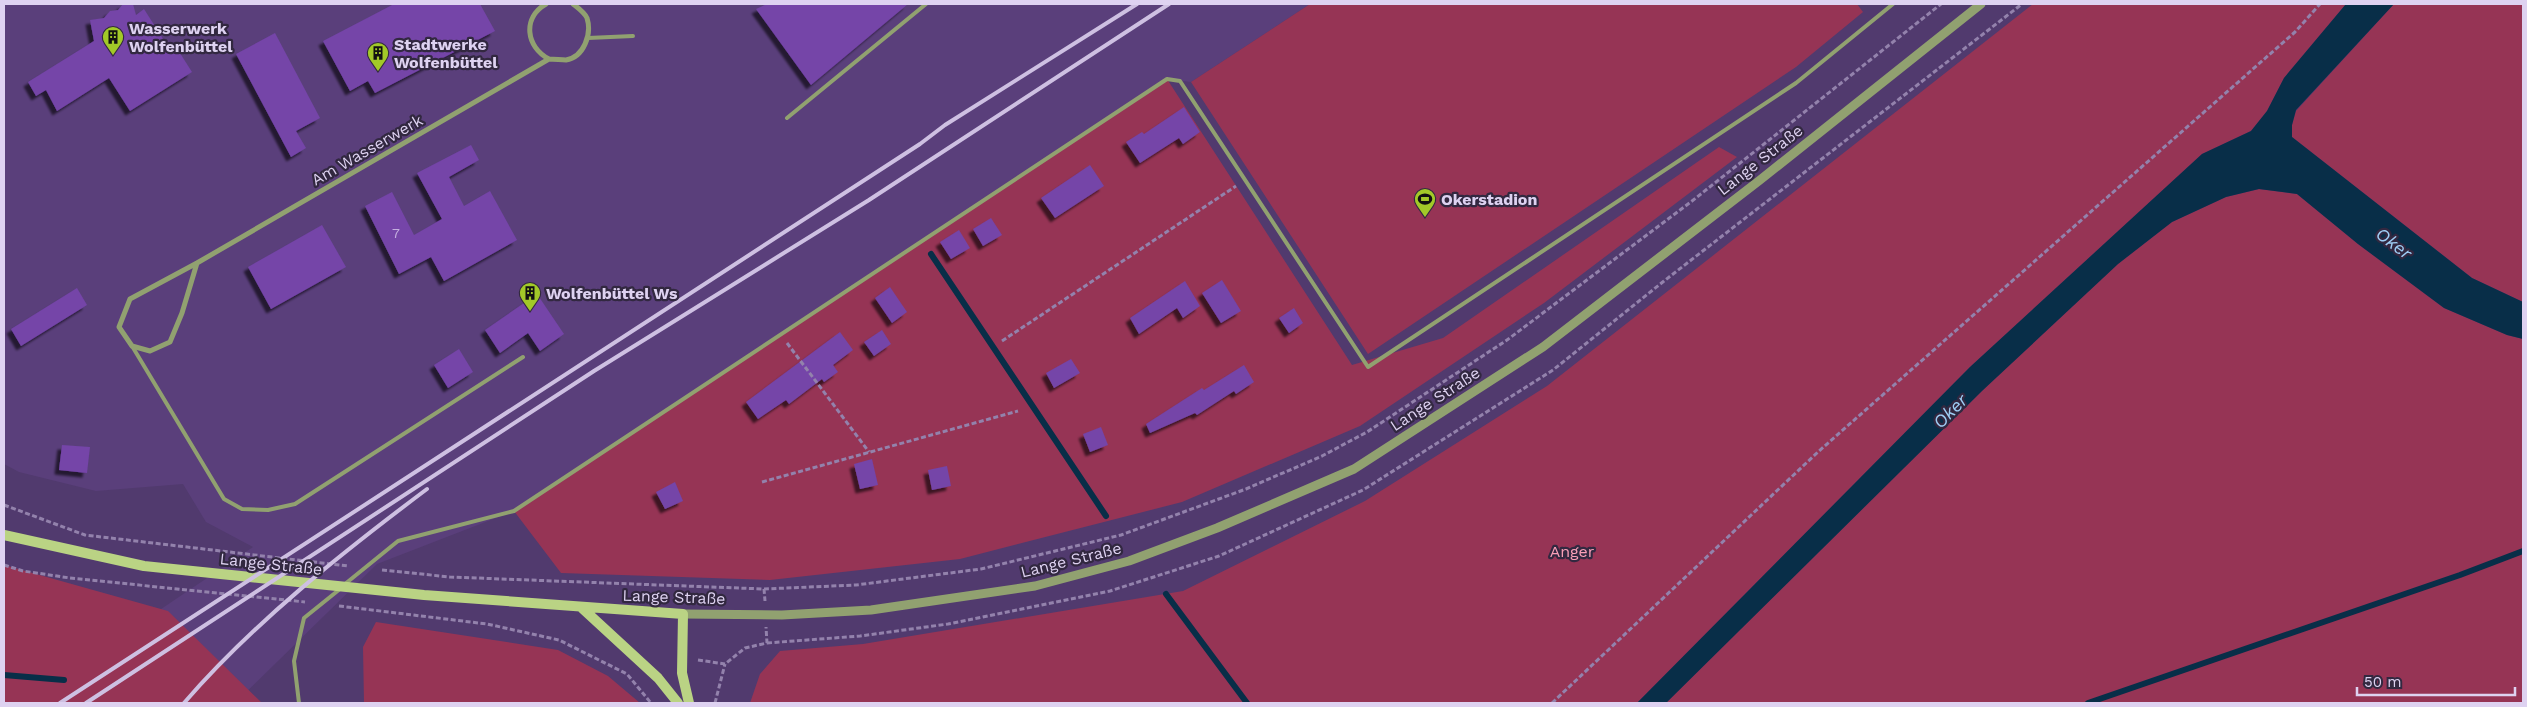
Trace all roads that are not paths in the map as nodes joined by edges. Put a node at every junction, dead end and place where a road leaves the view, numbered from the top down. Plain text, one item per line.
1 (546, 4) edge
2 (573, 4) edge
3 (926, 4) edge
4 (1894, 4) edge
5 (1980, 4) edge
6 (634, 36) dead end
7 (588, 38) junction
8 (550, 59) junction
9 (787, 118) dead end
10 (197, 263) junction
11 (132, 346) junction
12 (523, 357) dead end
13 (4, 535) edge
14 (582, 608) junction
15 (683, 614) junction
16 (299, 703) edge
17 (678, 703) edge
18 (689, 703) edge

1 - 8 street
2 - 7 street
3 - 9 lane
4 - 16 lane
5 - 15 street, Lange Straße
6 - 7 lane
7 - 8 street, Am Wasserwerk
8 - 10 street, Am Wasserwerk
10 - 11 street
10 - 11 street, Am Wasserwerk
11 - 12 lane
13 - 14 main road, Lange Straße
14 - 15 main road, Lange Straße
14 - 17 main road
15 - 18 main road

